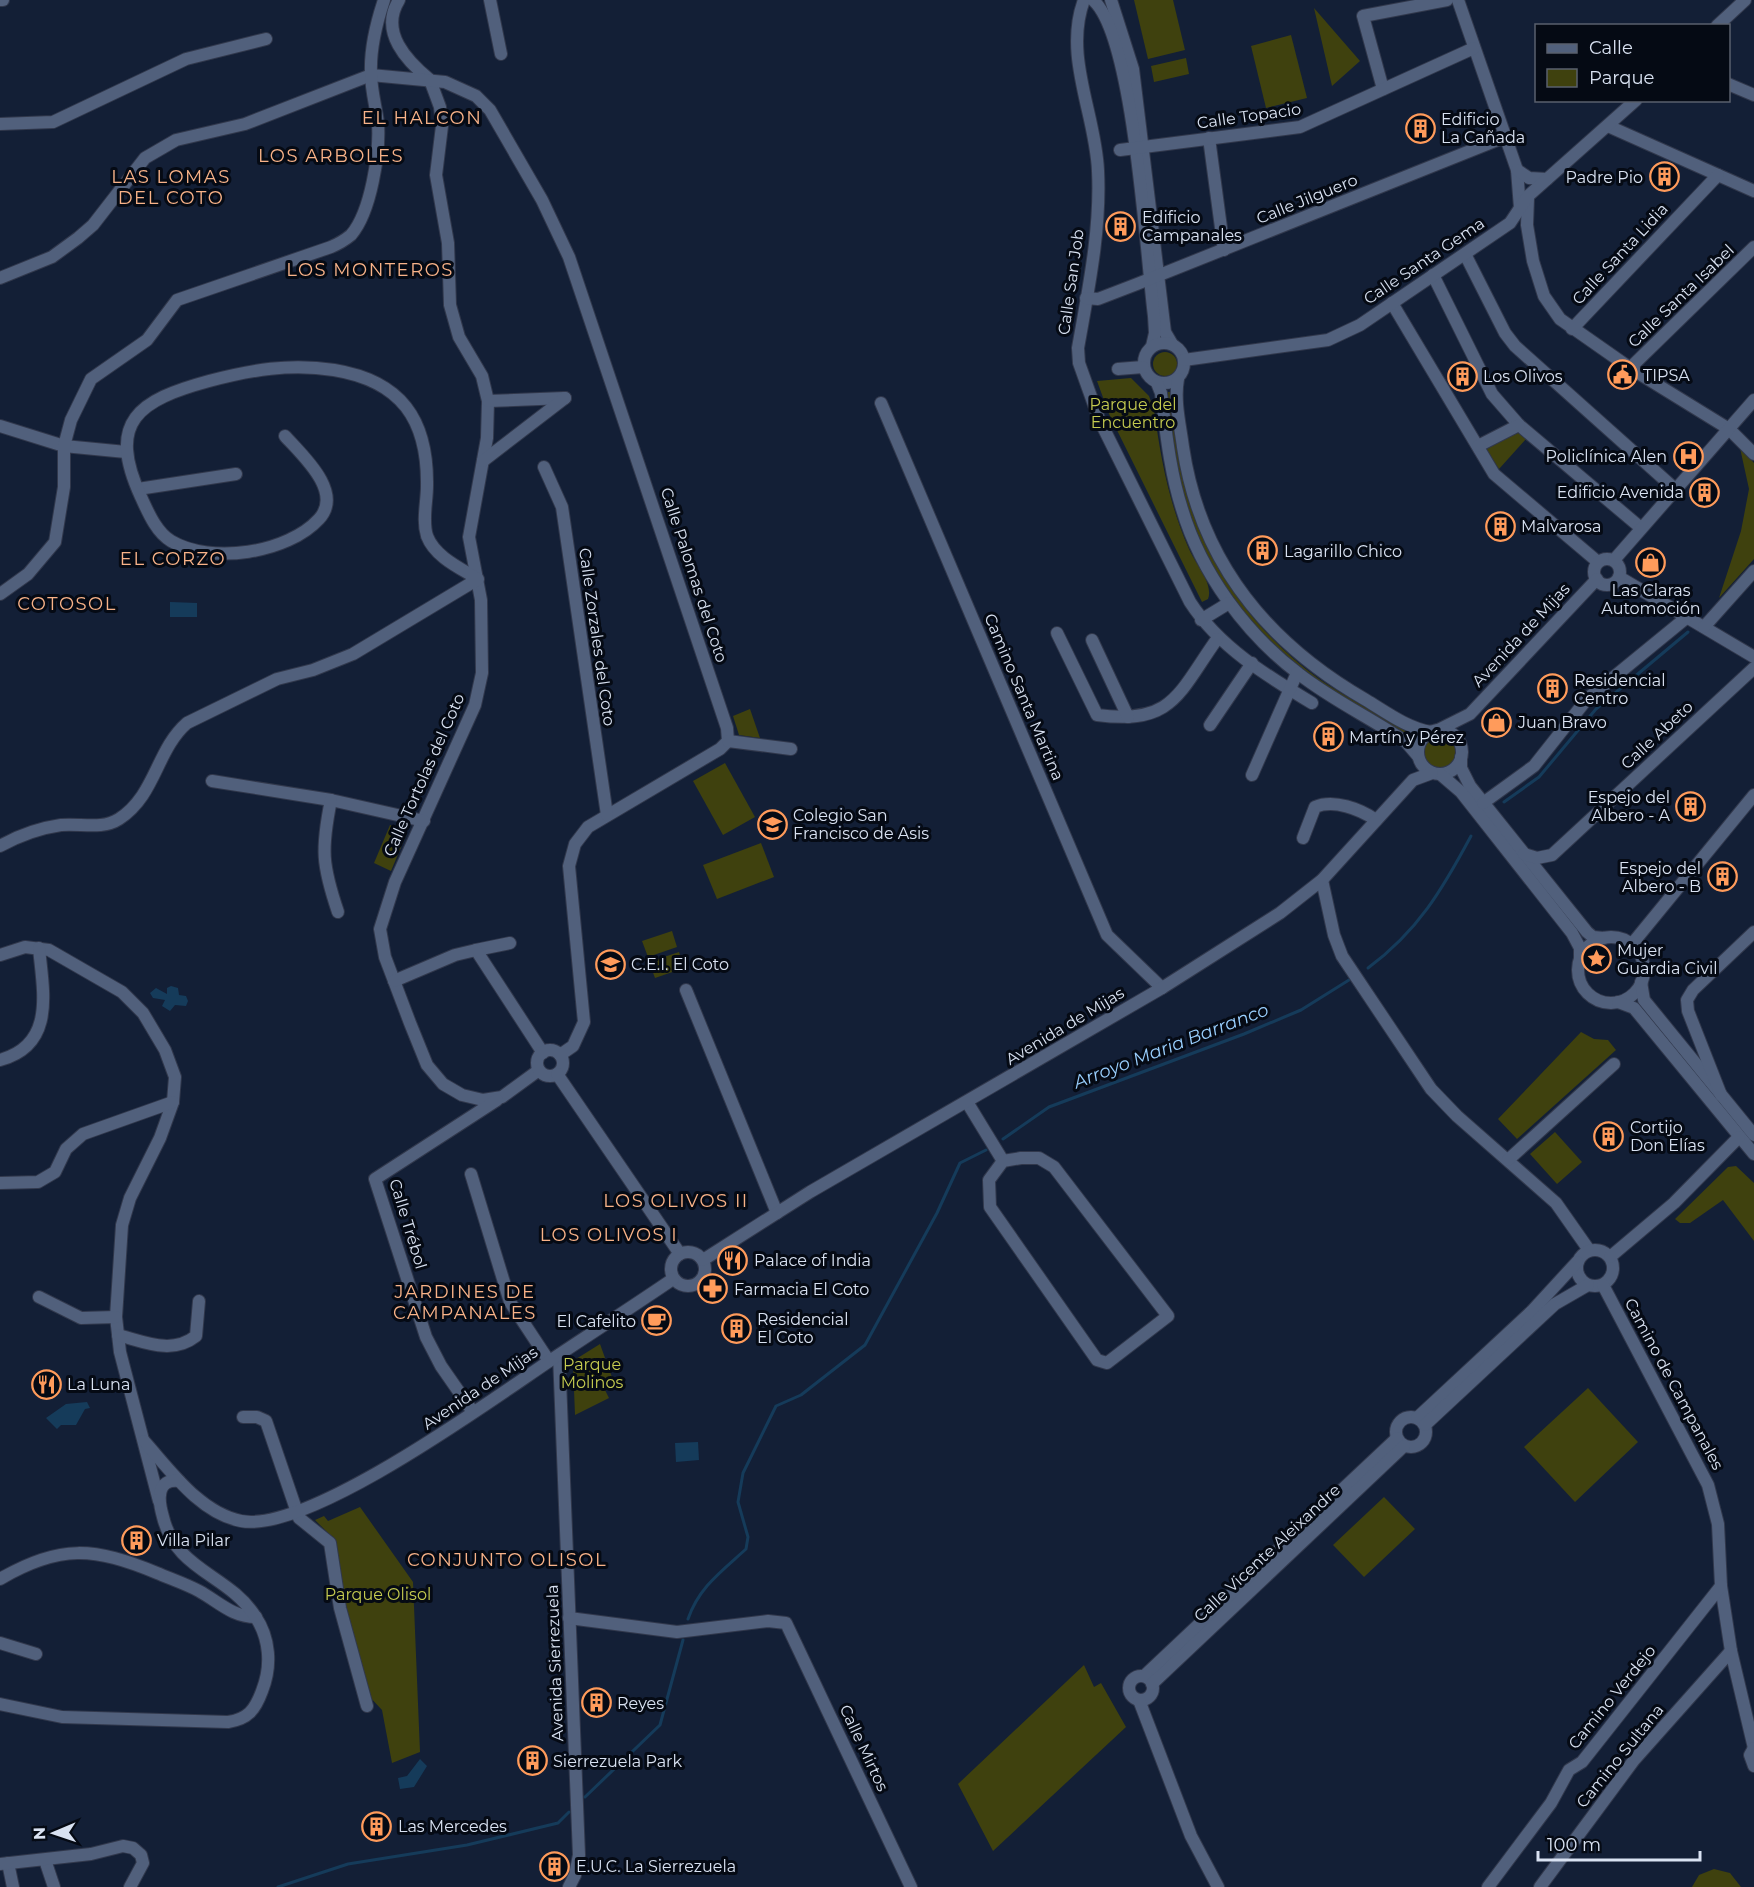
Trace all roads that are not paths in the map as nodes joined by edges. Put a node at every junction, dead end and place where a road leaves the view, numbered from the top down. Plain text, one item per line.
1 (384, 0) edge
2 (399, 0) edge
3 (490, 0) edge
4 (1092, 0) edge
5 (1111, 0) edge
6 (1447, 0) edge
7 (1458, 0) edge
8 (1745, 0) edge
9 (1719, 24) edge
10 (266, 39) dead end
11 (1474, 48) junction
12 (501, 54) dead end
13 (371, 75) junction
14 (430, 80) junction
15 (1730, 85) edge
16 (1383, 89) junction
17 (1754, 95) edge
18 (1634, 102) edge
19 (0, 124) edge
20 (1608, 126) junction
21 (1505, 136) junction
22 (1209, 138) junction
23 (1139, 148) junction
24 (1120, 150) dead end
25 (1517, 170) junction
26 (1718, 175) junction
27 (1547, 179) junction
28 (1754, 191) edge
29 (1528, 196) junction
30 (1520, 208) junction
31 (1513, 220) junction
32 (1527, 225) junction
33 (1754, 247) edge
34 (1224, 250) junction
35 (1465, 254) junction
36 (1433, 275) junction
37 (1154, 277) junction
38 (0, 278) edge
39 (1086, 298) junction
40 (1392, 303) junction
41 (1572, 329) junction
42 (1172, 344) junction
43 (1152, 346) junction
44 (1184, 360) junction
45 (1143, 367) junction
46 (1630, 368) junction
47 (1118, 369) dead end
48 (1178, 378) junction
49 (1157, 383) junction
50 (1754, 400) edge
51 (488, 401) junction
52 (881, 403) dead end
53 (1520, 424) junction
54 (0, 426) edge
55 (1729, 429) junction
56 (285, 436) dead end
57 (64, 446) junction
58 (1478, 446) junction
59 (126, 452) junction
60 (1754, 454) edge
61 (483, 460) junction
62 (544, 467) dead end
63 (236, 474) dead end
64 (138, 489) junction
65 (1675, 489) junction
66 (1641, 528) junction
67 (1614, 560) junction
68 (1598, 562) junction
69 (1754, 571) edge
70 (1619, 578) junction
71 (478, 579) junction
72 (1597, 579) junction
73 (0, 594) edge
74 (1229, 603) junction
75 (1686, 618) junction
76 (1202, 620) junction
77 (1704, 627) junction
78 (1057, 633) dead end
79 (1217, 639) junction
80 (1092, 640) dead end
81 (1754, 657) edge
82 (1251, 663) junction
83 (1754, 668) edge
84 (1297, 673) junction
85 (1289, 690) junction
86 (1312, 703) dead end
87 (1470, 714) junction
88 (1128, 717) junction
89 (1210, 725) dead end
90 (1435, 731) junction
91 (728, 741) junction
92 (791, 749) dead end
93 (1461, 753) junction
94 (1418, 757) junction
95 (1436, 773) junction
96 (1252, 775) dead end
97 (1413, 780) junction
98 (212, 781) dead end
99 (1754, 795) edge
100 (331, 800) junction
101 (1483, 802) junction
102 (607, 815) junction
103 (1376, 820) junction
104 (423, 821) junction
105 (1303, 838) dead end
106 (0, 846) edge
107 (1524, 854) junction
108 (1322, 880) junction
109 (338, 912) dead end
110 (1754, 932) edge
111 (1604, 938) junction
112 (510, 943) dead end
113 (1632, 944) junction
114 (39, 948) junction
115 (476, 950) junction
116 (0, 955) edge
117 (1580, 961) junction
118 (394, 981) junction
119 (1641, 982) junction
120 (1162, 988) junction
121 (686, 990) dead end
122 (1617, 1002) junction
123 (543, 1053) junction
124 (560, 1055) junction
125 (0, 1060) edge
126 (1614, 1064) dead end
127 (539, 1070) junction
128 (557, 1074) junction
129 (1722, 1095) junction
130 (502, 1097) junction
131 (173, 1102) junction
132 (967, 1102) junction
133 (1754, 1135) edge
134 (1740, 1137) junction
135 (1754, 1154) edge
136 (1508, 1160) junction
137 (1002, 1161) junction
138 (471, 1174) dead end
139 (0, 1183) edge
140 (777, 1213) junction
141 (1589, 1250) junction
142 (680, 1254) junction
143 (1610, 1257) junction
144 (703, 1260) junction
145 (1577, 1262) junction
146 (673, 1279) junction
147 (1588, 1285) junction
148 (1603, 1285) junction
149 (39, 1297) dead end
150 (199, 1300) dead end
151 (116, 1317) junction
152 (118, 1335) junction
153 (554, 1358) junction
154 (474, 1412) junction
155 (243, 1417) dead end
156 (1421, 1422) junction
157 (142, 1439) junction
158 (1401, 1442) junction
159 (179, 1481) junction
160 (159, 1501) junction
161 (296, 1512) junction
162 (0, 1579) edge
163 (1721, 1586) junction
164 (256, 1617) junction
165 (569, 1618) junction
166 (0, 1643) edge
167 (1731, 1651) junction
168 (36, 1653) dead end
169 (1148, 1680) junction
170 (1139, 1700) junction
171 (0, 1704) edge
172 (367, 1706) dead end
173 (1754, 1748) edge
174 (1754, 1766) edge
175 (45, 1860) junction
176 (4, 1863) edge
177 (14, 1887) edge
178 (54, 1887) edge
179 (130, 1887) edge
180 (569, 1887) edge
181 (911, 1887) edge
182 (1218, 1887) edge
183 (1488, 1887) edge
184 (1540, 1887) edge

1 - 13 street
2 - 14 street, Calle Palomas del Coto
3 - 12 street
4 - 23 street
4 - 39 street, Calle San Job
5 - 23 street
6 - 16 street
7 - 11 street
8 - 9 street
10 - 19 street
11 - 16 street, Calle Topacio
11 - 21 street
13 - 14 street, Calle Palomas del Coto
13 - 38 street
13 - 57 street
14 - 51 street, Calle Tortolas del Coto
14 - 91 street, Calle Palomas del Coto
15 - 17 street
16 - 22 street, Calle Topacio
18 - 20 street, Calle Santa Gema
20 - 26 street
20 - 27 street, Calle Santa Gema
21 - 25 street
21 - 34 street, Calle Jilguero
22 - 23 street, Calle Topacio
22 - 34 street
23 - 24 street, Calle Topacio
23 - 37 street
25 - 27 street
25 - 30 street
26 - 28 street
26 - 41 street, Calle Santa Lidia
27 - 29 street, Calle Santa Gema
29 - 30 street, Calle Santa Gema
29 - 32 street
30 - 31 street, Calle Santa Gema
31 - 32 street
31 - 35 street, Calle Santa Gema
32 - 41 street
33 - 46 street, Calle Santa Isabel
34 - 37 street, Calle Jilguero
35 - 36 street, Calle Santa Gema
35 - 65 street
36 - 40 street, Calle Santa Gema
36 - 53 street
37 - 39 street, Calle Jilguero
37 - 42 street
37 - 43 street
39 - 76 street, Calle San Job
40 - 44 street, Calle Santa Gema
40 - 58 street
41 - 46 street
42 - 43 street
42 - 44 street
43 - 45 street
44 - 48 street
45 - 47 street
45 - 49 street
46 - 55 street
48 - 49 street
48 - 90 street
49 - 74 street
50 - 55 street
51 - 61 street, Calle Tortolas del Coto
51 - 61 street
52 - 120 street, Camino Santa Martina
53 - 58 street
53 - 66 street
54 - 57 street
55 - 60 street
55 - 65 street
56 - 64 street
57 - 59 street
57 - 73 street
58 - 68 street
59 - 64 street
59 - 71 street
61 - 71 street, Calle Tortolas del Coto
62 - 102 street, Calle Zorzales del Coto
63 - 64 street
65 - 66 street
66 - 67 street
67 - 68 street
67 - 70 street
68 - 72 street
69 - 77 street
70 - 72 street
70 - 75 street
71 - 104 street, Calle Tortolas del Coto
71 - 106 street
72 - 87 street, Avenida de Mijas
74 - 76 street
74 - 84 street
75 - 77 street
75 - 101 street
76 - 79 street, Calle San Job
77 - 81 street
78 - 88 street
79 - 82 street, Calle San Job
79 - 88 street
80 - 88 street
82 - 85 street, Calle San Job
82 - 89 street
83 - 107 street, Calle Abeto
84 - 85 street
84 - 94 street
85 - 86 street, Calle San Job
85 - 96 street
87 - 90 street, Avenida de Mijas
87 - 93 street, Avenida de Mijas
90 - 93 street
90 - 94 street
91 - 92 street
91 - 102 street
93 - 95 street
93 - 101 street
94 - 95 street
94 - 97 street, Avenida de Mijas
95 - 97 street, Avenida de Mijas
95 - 117 street
97 - 103 street, Avenida de Mijas
98 - 100 street
99 - 113 street
100 - 104 street
100 - 109 street
101 - 107 street
102 - 124 street
103 - 105 street
103 - 108 street, Avenida de Mijas
104 - 118 street, Calle Tortolas del Coto
107 - 111 street
108 - 120 street, Avenida de Mijas
108 - 136 street
110 - 129 street
111 - 113 street
111 - 117 street
112 - 115 street
113 - 119 street
114 - 116 street
114 - 125 street
114 - 131 street
115 - 118 street
115 - 123 street
117 - 122 street
118 - 130 street, Calle Tortolas del Coto
119 - 122 street
119 - 129 street
120 - 132 street, Avenida de Mijas
121 - 140 street
122 - 134 street
123 - 124 street
123 - 127 street
124 - 128 street
126 - 136 street
127 - 128 street
127 - 130 street
128 - 142 street
129 - 133 street
130 - 154 street, Calle Trébol
131 - 139 street
131 - 151 street
132 - 137 street
132 - 140 street, Avenida de Mijas
134 - 135 street
134 - 143 street
136 - 141 street
137 - 137 street
138 - 153 street
140 - 144 street, Avenida de Mijas
141 - 143 street
141 - 145 street
142 - 144 street
142 - 146 street
143 - 148 street
144 - 146 street
145 - 147 street
145 - 156 street
146 - 153 street, Avenida de Mijas
147 - 148 street
147 - 156 street, Calle Vicente Aleixandre
148 - 163 street, Camino de Campanales
149 - 151 street
150 - 152 street
151 - 152 street
152 - 157 street
153 - 154 street, Avenida de Mijas
153 - 165 street, Avenida Sierrezuela
154 - 161 street, Avenida de Mijas
155 - 161 street
156 - 158 street, Calle Vicente Aleixandre
156 - 158 street, Calle Vicente Aleixandre
157 - 159 street, Avenida de Mijas
157 - 160 street
158 - 169 street, Calle Vicente Aleixandre
159 - 160 street
159 - 161 street, Avenida de Mijas
160 - 164 street
161 - 172 street
162 - 164 street
163 - 167 street, Camino de Campanales
163 - 183 street, Camino Verdejo
164 - 171 street
165 - 180 street, Avenida Sierrezuela
165 - 181 street, Calle Mirtos
166 - 168 street
167 - 173 street, Camino de Campanales
167 - 184 street, Camino Sultana
169 - 170 street
169 - 170 street
170 - 182 street
173 - 174 street, Camino de Campanales
175 - 176 street
175 - 178 street
175 - 179 street
176 - 177 street

